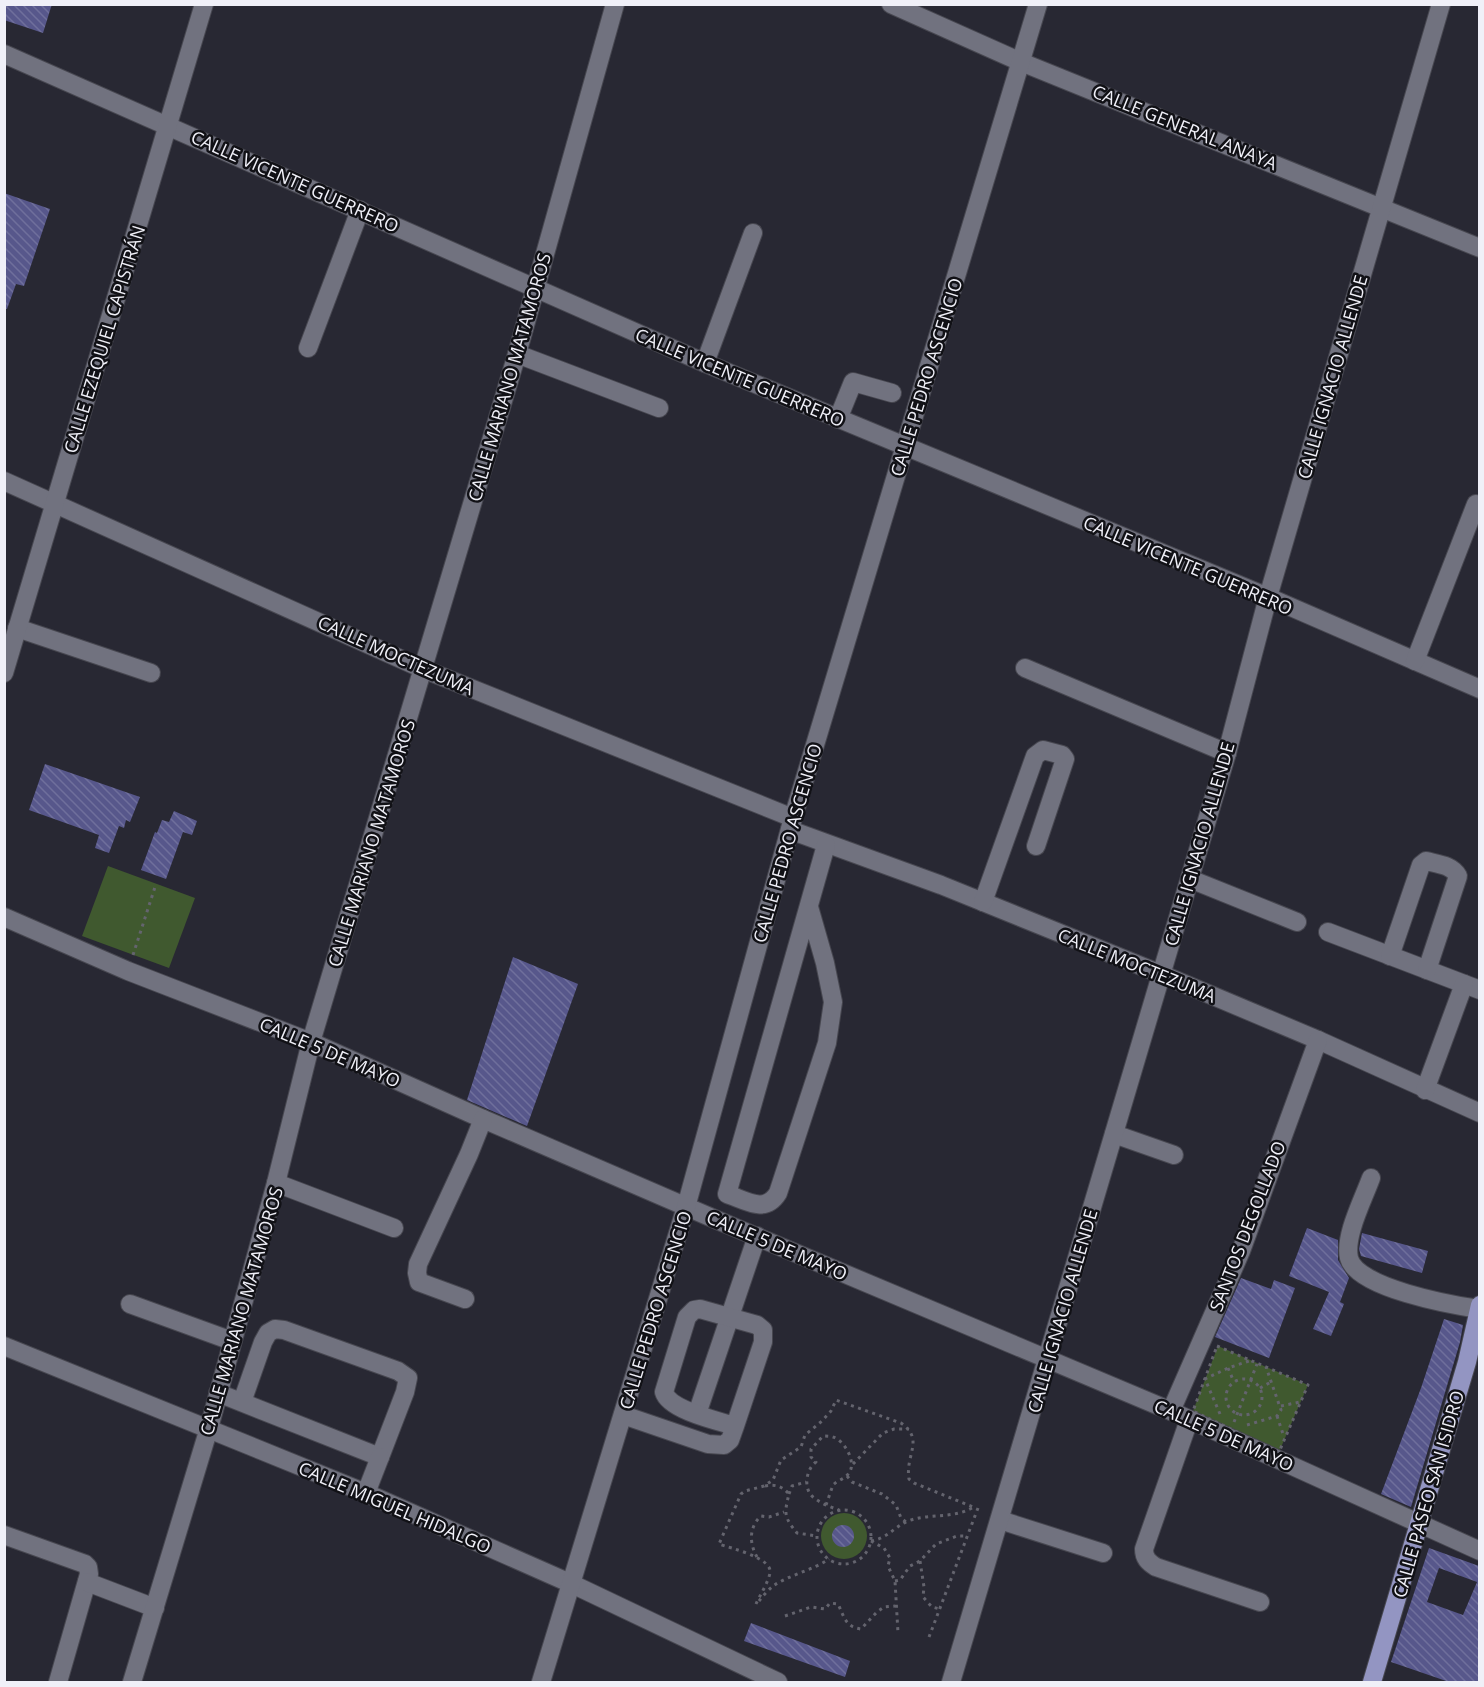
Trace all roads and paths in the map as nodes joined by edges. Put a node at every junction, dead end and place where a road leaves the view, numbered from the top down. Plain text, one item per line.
1 (204, 4) edge
2 (615, 4) edge
3 (891, 4) edge
4 (1038, 4) edge
5 (1441, 4) edge
6 (4, 54) edge
7 (1021, 62) junction
8 (168, 125) junction
9 (1381, 207) junction
10 (360, 210) junction
11 (753, 233) dead end
12 (1479, 248) edge
13 (536, 288) junction
14 (308, 348) dead end
15 (517, 354) junction
16 (705, 363) junction
17 (892, 393) dead end
18 (659, 408) dead end
19 (838, 419) junction
20 (906, 447) junction
21 (4, 481) edge
22 (54, 502) junction
23 (1476, 504) dead end
24 (1268, 597) junction
25 (17, 628) junction
26 (1415, 661) junction
27 (1025, 668) dead end
28 (423, 669) junction
29 (4, 673) edge
30 (151, 673) dead end
31 (1479, 690) edge
32 (1227, 753) junction
33 (791, 824) junction
34 (826, 844) junction
35 (1036, 846) dead end
36 (1197, 882) junction
37 (156, 884) dead end
38 (983, 902) junction
39 (809, 907) junction
40 (4, 917) edge
41 (1297, 922) dead end
42 (1328, 932) dead end
43 (1390, 956) junction
44 (1427, 970) junction
45 (128, 971) junction
46 (1161, 974) junction
47 (1472, 987) edge
48 (1318, 1040) junction
49 (311, 1041) junction
50 (1425, 1090) junction
51 (1479, 1113) edge
52 (483, 1119) junction
53 (1114, 1134) junction
54 (1174, 1155) dead end
55 (1371, 1178) dead end
56 (276, 1183) junction
57 (727, 1194) junction
58 (686, 1207) junction
59 (717, 1220) junction
60 (394, 1228) dead end
61 (757, 1236) junction
62 (465, 1299) dead end
63 (130, 1304) dead end
64 (1479, 1307) edge
65 (730, 1318) junction
66 (232, 1341) junction
67 (4, 1346) edge
68 (1048, 1358) junction
69 (1251, 1360) junction
70 (1257, 1363) junction
71 (1266, 1366) junction
72 (1228, 1368) junction
73 (1205, 1379) junction
74 (1250, 1380) junction
75 (1234, 1382) junction
76 (1271, 1382) junction
77 (1260, 1388) junction
78 (218, 1393) junction
79 (1225, 1401) junction
80 (242, 1402) junction
81 (1300, 1402) junction
82 (1215, 1404) junction
83 (1281, 1406) junction
84 (1172, 1411) junction
85 (1256, 1411) junction
86 (697, 1414) junction
87 (1237, 1414) junction
88 (623, 1415) junction
89 (1277, 1416) junction
90 (1189, 1419) junction
91 (1260, 1421) junction
92 (735, 1426) junction
93 (1226, 1427) junction
94 (208, 1428) junction
95 (911, 1430) junction
96 (1232, 1430) junction
97 (1285, 1438) junction
98 (380, 1457) junction
99 (853, 1464) junction
100 (848, 1476) junction
101 (807, 1482) junction
102 (764, 1486) junction
103 (366, 1493) junction
104 (789, 1494) junction
105 (826, 1505) junction
106 (973, 1507) junction
107 (839, 1510) junction
108 (784, 1512) junction
109 (1000, 1520) junction
110 (906, 1521) junction
111 (1420, 1523) junction
112 (4, 1535) edge
113 (818, 1536) junction
114 (967, 1536) junction
115 (871, 1541) junction
116 (1479, 1551) edge
117 (1103, 1553) dead end
118 (758, 1558) junction
119 (829, 1559) junction
120 (920, 1561) junction
121 (87, 1574) junction
122 (895, 1581) junction
123 (572, 1584) junction
124 (1260, 1602) dead end
125 (896, 1606) junction
126 (155, 1608) junction
127 (940, 1609) junction
128 (785, 1616) dead end
129 (898, 1633) dead end
130 (929, 1637) dead end
131 (58, 1683) edge
132 (132, 1683) edge
133 (542, 1683) edge
134 (778, 1683) edge
135 (951, 1683) edge
136 (1372, 1683) edge

1 - 8 street, CALLE EZEQUIEL CAPISTRÁN
2 - 13 street, CALLE MARIANO MATAMOROS
3 - 7 street, CALLE GENERAL ANAYA
4 - 7 street, CALLE PEDRO ASCENCIO
5 - 9 street, CALLE IGNACIO ALLENDE
6 - 8 street, CALLE VICENTE GUERRERO
7 - 9 street, CALLE GENERAL ANAYA
7 - 20 street, CALLE PEDRO ASCENCIO
8 - 10 street, CALLE VICENTE GUERRERO
8 - 22 street, CALLE EZEQUIEL CAPISTRÁN
9 - 12 street, CALLE GENERAL ANAYA
9 - 24 street, CALLE IGNACIO ALLENDE
10 - 13 street, CALLE VICENTE GUERRERO
10 - 14 street
11 - 16 street
13 - 15 street, CALLE MARIANO MATAMOROS
13 - 16 street, CALLE VICENTE GUERRERO
15 - 18 street
15 - 28 street, CALLE MARIANO MATAMOROS
16 - 19 street, CALLE VICENTE GUERRERO
17 - 19 street
19 - 20 street, CALLE VICENTE GUERRERO
20 - 24 street, CALLE VICENTE GUERRERO
20 - 33 street, CALLE PEDRO ASCENCIO
21 - 22 street, CALLE MOCTEZUMA
22 - 25 street, CALLE EZEQUIEL CAPISTRÁN
22 - 28 street, CALLE MOCTEZUMA
23 - 26 street
24 - 26 street, CALLE VICENTE GUERRERO
24 - 32 street, CALLE IGNACIO ALLENDE
25 - 29 street, CALLE EZEQUIEL CAPISTRÁN
25 - 30 street
26 - 31 street, CALLE VICENTE GUERRERO
27 - 32 street
28 - 33 street, CALLE MOCTEZUMA
28 - 49 street, CALLE MARIANO MATAMOROS
32 - 36 street, CALLE IGNACIO ALLENDE
33 - 34 street, CALLE MOCTEZUMA
33 - 58 street, CALLE PEDRO ASCENCIO
34 - 38 street, CALLE MOCTEZUMA
34 - 39 street
35 - 38 street
36 - 41 street
36 - 46 street, CALLE IGNACIO ALLENDE
37 - 45 path
38 - 46 street, CALLE MOCTEZUMA
39 - 57 street
39 - 57 street
40 - 45 street, CALLE 5 DE MAYO
42 - 43 street
43 - 44 street
43 - 44 street
44 - 47 street
45 - 49 street, CALLE 5 DE MAYO
46 - 48 street, CALLE MOCTEZUMA
46 - 53 street, CALLE IGNACIO ALLENDE
47 - 50 street
48 - 50 street, CALLE MOCTEZUMA
48 - 84 street, SANTOS DEGOLLADO
49 - 52 street, CALLE 5 DE MAYO
49 - 56 street, CALLE MARIANO MATAMOROS
50 - 51 street, CALLE MOCTEZUMA
52 - 58 street, CALLE 5 DE MAYO
52 - 62 street
53 - 54 street
53 - 68 street, CALLE IGNACIO ALLENDE
55 - 64 street
56 - 60 street
56 - 66 street, CALLE MARIANO MATAMOROS
57 - 59 street
58 - 59 street, CALLE 5 DE MAYO
58 - 88 street, CALLE PEDRO ASCENCIO
59 - 61 street, CALLE 5 DE MAYO
61 - 65 street
61 - 68 street, CALLE 5 DE MAYO
63 - 66 street
64 - 111 main road, CALLE PASEO SAN ISIDRO
65 - 86 street
65 - 86 street
65 - 92 street
66 - 78 street, CALLE MARIANO MATAMOROS
67 - 94 street, CALLE MIGUEL HIDALGO
68 - 84 street, CALLE 5 DE MAYO
68 - 109 street, CALLE IGNACIO ALLENDE
69 - 70 path
69 - 72 path
69 - 73 path
70 - 71 path
70 - 74 path
71 - 76 path
71 - 81 path
72 - 73 path
72 - 75 path
73 - 82 path
73 - 93 path
74 - 75 path
74 - 77 path
74 - 87 path
75 - 79 path
76 - 77 path
76 - 83 path
77 - 85 path
78 - 80 street
78 - 94 street, CALLE MARIANO MATAMOROS
79 - 82 path
79 - 87 path
80 - 98 street
80 - 98 street
81 - 83 path
81 - 97 path
82 - 93 path
83 - 89 path
84 - 90 street, CALLE 5 DE MAYO
85 - 87 path
85 - 91 path
86 - 92 street
87 - 96 path
88 - 92 street
88 - 123 street, CALLE PEDRO ASCENCIO
89 - 91 path
89 - 97 path
90 - 111 street, CALLE 5 DE MAYO
90 - 124 street
91 - 96 path
93 - 96 path
94 - 103 street, CALLE MIGUEL HIDALGO
94 - 126 street, CALLE MARIANO MATAMOROS
95 - 99 path
95 - 102 path
95 - 106 path
96 - 97 path
98 - 103 street
99 - 100 path
99 - 101 path
100 - 105 path
100 - 110 path
101 - 104 path
101 - 105 path
102 - 104 path
102 - 118 path
103 - 123 street, CALLE MIGUEL HIDALGO
104 - 108 path
105 - 107 path
106 - 110 path
106 - 114 path
107 - 113 path
107 - 115 path
108 - 113 path
108 - 118 path
109 - 117 street
109 - 135 street, CALLE IGNACIO ALLENDE
110 - 115 path
111 - 116 street, CALLE 5 DE MAYO
111 - 136 main road, CALLE PASEO SAN ISIDRO
112 - 121 street
113 - 119 path
114 - 120 path
114 - 127 path
115 - 119 path
115 - 122 path
118 - 119 path
120 - 122 path
120 - 127 path
121 - 126 street
121 - 131 street
122 - 125 path
123 - 133 street, CALLE PEDRO ASCENCIO
123 - 134 street, CALLE MIGUEL HIDALGO
125 - 128 path
125 - 129 path
126 - 132 street, CALLE MARIANO MATAMOROS
127 - 130 path

